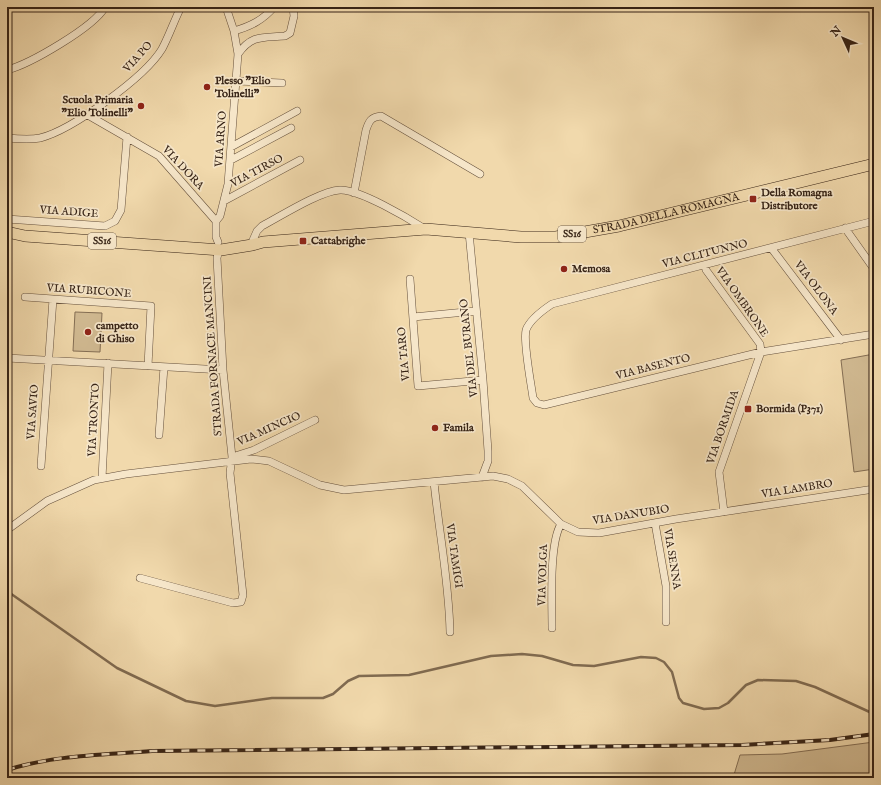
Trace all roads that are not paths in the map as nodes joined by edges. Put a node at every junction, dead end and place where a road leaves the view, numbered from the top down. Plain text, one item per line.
1 (104, 7) edge
2 (180, 7) edge
3 (226, 7) edge
4 (274, 7) edge
5 (293, 7) edge
6 (234, 31) junction
7 (238, 54) junction
8 (7, 70) edge
9 (236, 81) junction
10 (282, 83) dead end
11 (297, 111) dead end
12 (86, 114) junction
13 (291, 128) dead end
14 (127, 137) junction
15 (7, 138) edge
16 (231, 146) junction
17 (231, 160) junction
18 (300, 160) dead end
19 (874, 164) edge
20 (480, 174) dead end
21 (354, 193) junction
22 (224, 201) junction
23 (7, 219) edge
24 (874, 221) edge
25 (216, 223) junction
26 (845, 228) junction
27 (426, 229) junction
28 (7, 232) edge
29 (468, 232) junction
30 (24, 236) junction
31 (7, 238) edge
32 (258, 241) junction
33 (220, 245) junction
34 (772, 249) junction
35 (705, 264) junction
36 (874, 269) edge
37 (410, 280) dead end
38 (25, 297) dead end
39 (53, 299) junction
40 (476, 311) junction
41 (542, 311) joint
42 (413, 317) junction
43 (874, 334) edge
44 (841, 340) junction
45 (761, 352) junction
46 (7, 358) edge
47 (48, 360) junction
48 (108, 363) junction
49 (148, 366) junction
50 (164, 367) junction
51 (223, 370) junction
52 (484, 380) junction
53 (315, 420) dead end
54 (159, 435) dead end
55 (231, 459) junction
56 (488, 462) junction
57 (40, 466) dead end
58 (493, 476) junction
59 (482, 477) junction
60 (102, 478) junction
61 (434, 482) junction
62 (874, 489) edge
63 (724, 512) junction
64 (655, 523) junction
65 (561, 524) junction
66 (7, 530) edge
67 (140, 578) dead end
68 (666, 622) dead end
69 (552, 628) dead end
70 (450, 632) dead end

1 - 8 street
2 - 12 street, VIA PO
3 - 6 street, VIA ARNO
4 - 6 street
5 - 7 street
6 - 7 street, VIA ARNO
7 - 9 street, VIA ARNO
9 - 10 street
9 - 16 street, VIA ARNO
11 - 16 street
12 - 14 street, VIA DORA
12 - 15 street, VIA PO
13 - 17 street
14 - 23 street, VIA ADIGE
14 - 25 street, VIA DORA
16 - 17 street, VIA ARNO
17 - 22 street, VIA ARNO
18 - 22 street, VIA TIRSO
19 - 29 main road, STRADA DELLA ROMAGNA / SS16
20 - 21 street
21 - 27 street
21 - 32 street
22 - 25 street, VIA ARNO
24 - 26 street, VIA CLITUNNO
25 - 33 street
26 - 34 street, VIA CLITUNNO
26 - 36 street
27 - 29 main road, STRADA DELLA ROMAGNA / SS16
27 - 32 main road, STRADA DELLA ROMAGNA / SS16
28 - 30 main road, STRADA DELLA ROMAGNA / SS16
29 - 40 street, VIA DEL BURANO
30 - 31 main road, STRADA DELLA ROMAGNA / SS16
30 - 33 main road, STRADA DELLA ROMAGNA / SS16
32 - 33 main road, STRADA DELLA ROMAGNA / SS16
33 - 51 street, STRADA FORNACE MANCINI
34 - 35 street, VIA CLITUNNO
34 - 44 street, VIA OLONA
35 - 41 street, VIA CLITUNNO
35 - 45 street, VIA OMBRONE
37 - 42 street, VIA TARO
38 - 39 street, VIA RUBICONE
39 - 47 street, VIA SAVIO
39 - 49 street, VIA RUBICONE
40 - 42 street
40 - 52 street, VIA DEL BURANO
41 - 45 street, VIA BASENTO
42 - 52 street, VIA TARO
43 - 44 street, VIA BASENTO
44 - 45 street, VIA BASENTO
45 - 63 street, VIA BORMIDA
46 - 47 street
47 - 48 street
47 - 57 street, VIA SAVIO
48 - 49 street
48 - 60 street, VIA TRONTO
49 - 50 street
50 - 51 street
50 - 54 street
51 - 55 street, STRADA FORNACE MANCINI
52 - 56 street, VIA DEL BURANO
53 - 55 street, VIA MINCIO
55 - 60 street
55 - 61 street, VIA DANUBIO
55 - 67 street, STRADA FORNACE MANCINI
56 - 58 street
56 - 59 street
58 - 59 street, VIA DANUBIO
58 - 65 street, VIA DANUBIO
59 - 61 street, VIA DANUBIO
60 - 66 street
61 - 70 street, VIA TAMIGI
62 - 63 street, VIA LAMBRO
63 - 64 street, VIA DANUBIO
64 - 65 street, VIA DANUBIO
64 - 68 street, VIA SENNA
65 - 69 street, VIA VOLGA

